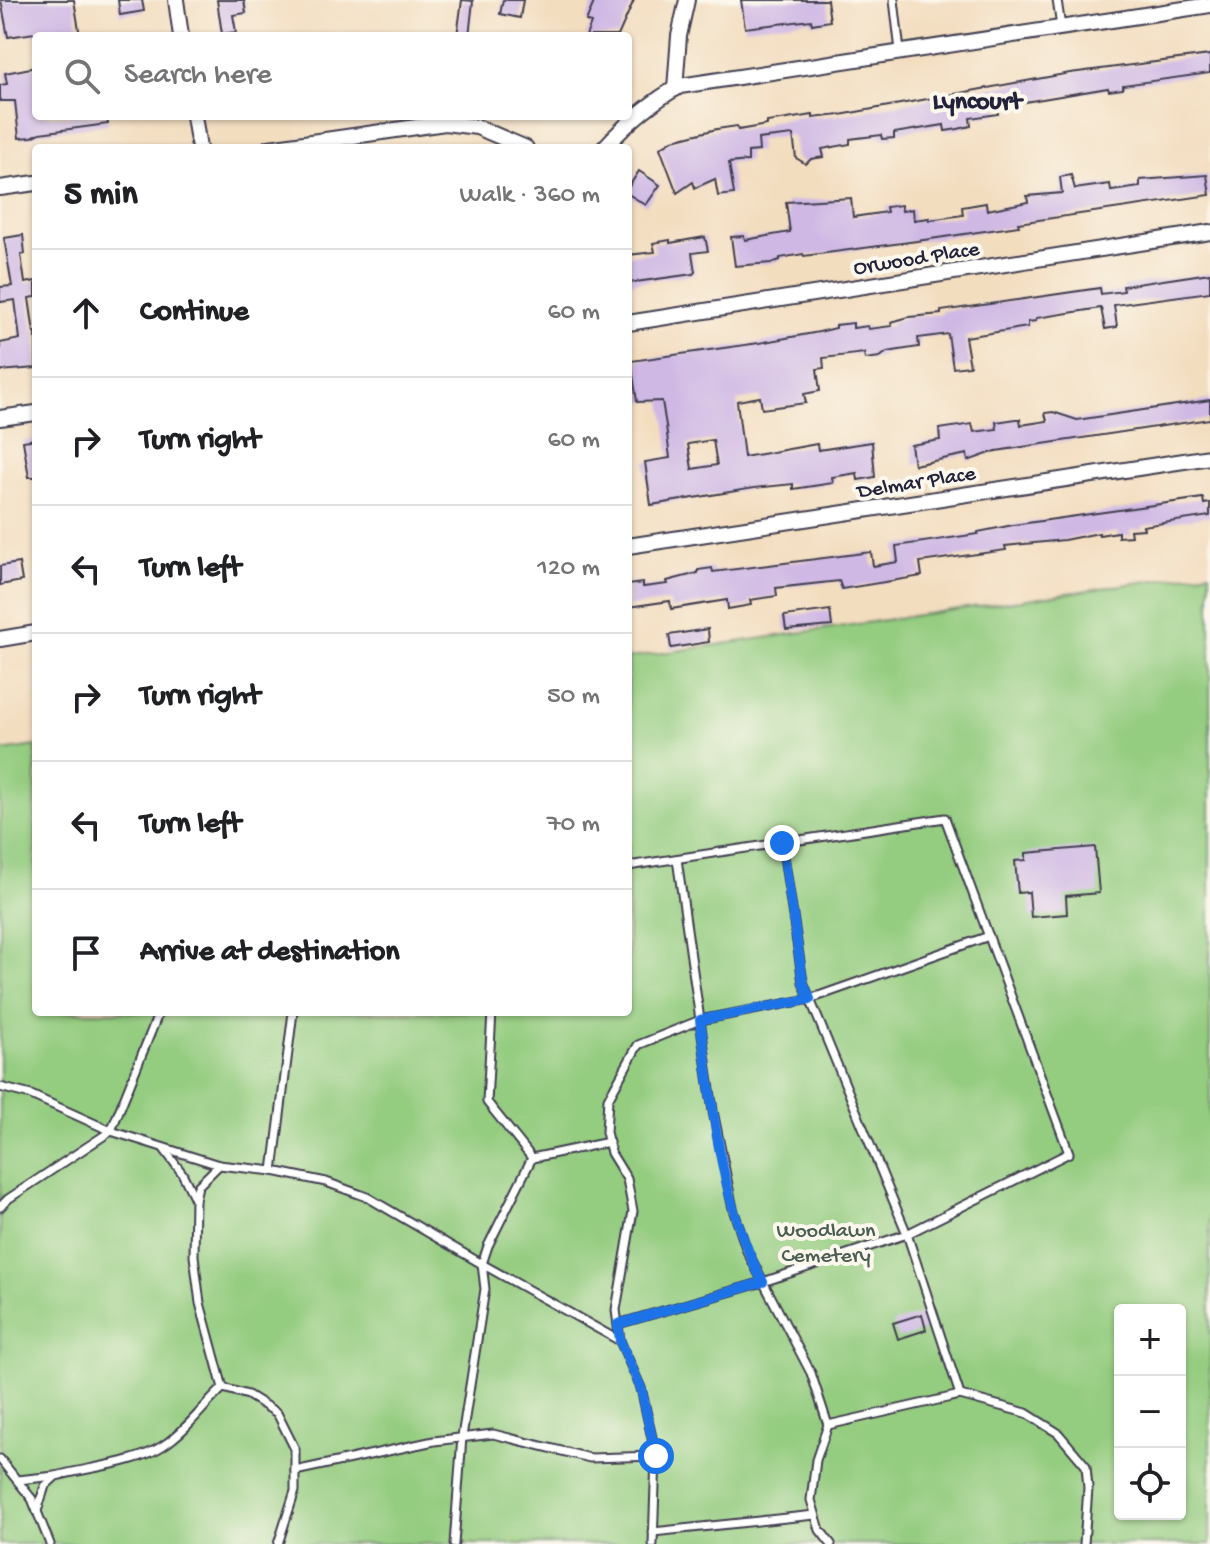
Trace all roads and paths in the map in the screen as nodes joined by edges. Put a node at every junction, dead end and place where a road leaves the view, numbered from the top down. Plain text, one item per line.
1 (176, 0) edge
2 (687, 0) edge
3 (894, 0) edge
4 (1057, 0) edge
5 (1184, 5) edge
6 (1210, 5) edge
7 (1061, 27) junction
8 (180, 32) edge
9 (900, 51) junction
10 (675, 89) junction
11 (195, 120) edge
12 (632, 120) edge
13 (632, 120) edge
14 (198, 144) edge
15 (297, 144) edge
16 (517, 144) edge
17 (608, 144) edge
18 (32, 184) edge
19 (0, 188) edge
20 (1210, 232) edge
21 (632, 322) edge
22 (32, 414) edge
23 (0, 418) edge
24 (1210, 457) edge
25 (632, 545) edge
26 (32, 634) edge
27 (0, 639) edge
28 (782, 843) junction
29 (677, 859) junction
30 (632, 865) edge
31 (989, 936) junction
32 (810, 999) junction
33 (157, 1016) edge
34 (292, 1016) edge
35 (492, 1016) edge
36 (700, 1020) junction
37 (0, 1087) edge
38 (111, 1131) junction
39 (609, 1142) junction
40 (163, 1147) junction
41 (532, 1158) junction
42 (219, 1165) junction
43 (273, 1171) junction
44 (195, 1199) junction
45 (0, 1207) edge
46 (907, 1234) junction
47 (482, 1264) junction
48 (763, 1282) junction
49 (618, 1324) junction
50 (620, 1341) junction
51 (223, 1388) junction
52 (960, 1395) junction
53 (828, 1425) junction
54 (462, 1437) junction
55 (656, 1456) junction
56 (0, 1459) edge
57 (295, 1471) junction
58 (56, 1476) junction
59 (18, 1480) junction
60 (37, 1511) junction
61 (815, 1515) junction
62 (653, 1532) junction
63 (48, 1541) edge
64 (278, 1544) edge
65 (454, 1544) edge
66 (653, 1544) edge
67 (831, 1544) edge
68 (1084, 1544) edge

1 - 8 street
2 - 10 street
3 - 9 lane
4 - 7 lane
5 - 6 street
5 - 7 street
7 - 9 street
9 - 10 street
10 - 12 street
11 - 14 street
13 - 17 street
15 - 16 street
18 - 19 street
20 - 21 street, Orwood Place
22 - 23 street
24 - 25 street, Delmar Place
26 - 27 street
28 - 29 lane
28 - 31 lane
28 - 32 lane
29 - 30 lane
29 - 36 lane
31 - 32 lane
31 - 46 lane
32 - 36 lane
32 - 46 lane
33 - 38 lane
34 - 43 lane
35 - 41 lane
36 - 39 lane
36 - 48 lane
37 - 38 lane
38 - 40 lane
38 - 45 lane
39 - 41 lane
39 - 49 lane
40 - 42 lane
40 - 44 lane
41 - 47 lane
42 - 43 lane
42 - 44 lane
43 - 47 lane
44 - 51 lane
46 - 48 lane
46 - 52 lane
47 - 50 lane
47 - 54 lane
48 - 49 lane
48 - 53 lane
49 - 50 lane
50 - 55 lane
51 - 57 lane
51 - 58 lane
52 - 53 lane
52 - 68 lane
53 - 61 lane
54 - 55 lane
54 - 57 lane
54 - 65 lane
55 - 62 lane
56 - 59 lane
57 - 64 lane
58 - 59 lane
58 - 60 lane
59 - 60 lane
60 - 63 lane
61 - 62 lane
61 - 67 lane
62 - 66 lane

